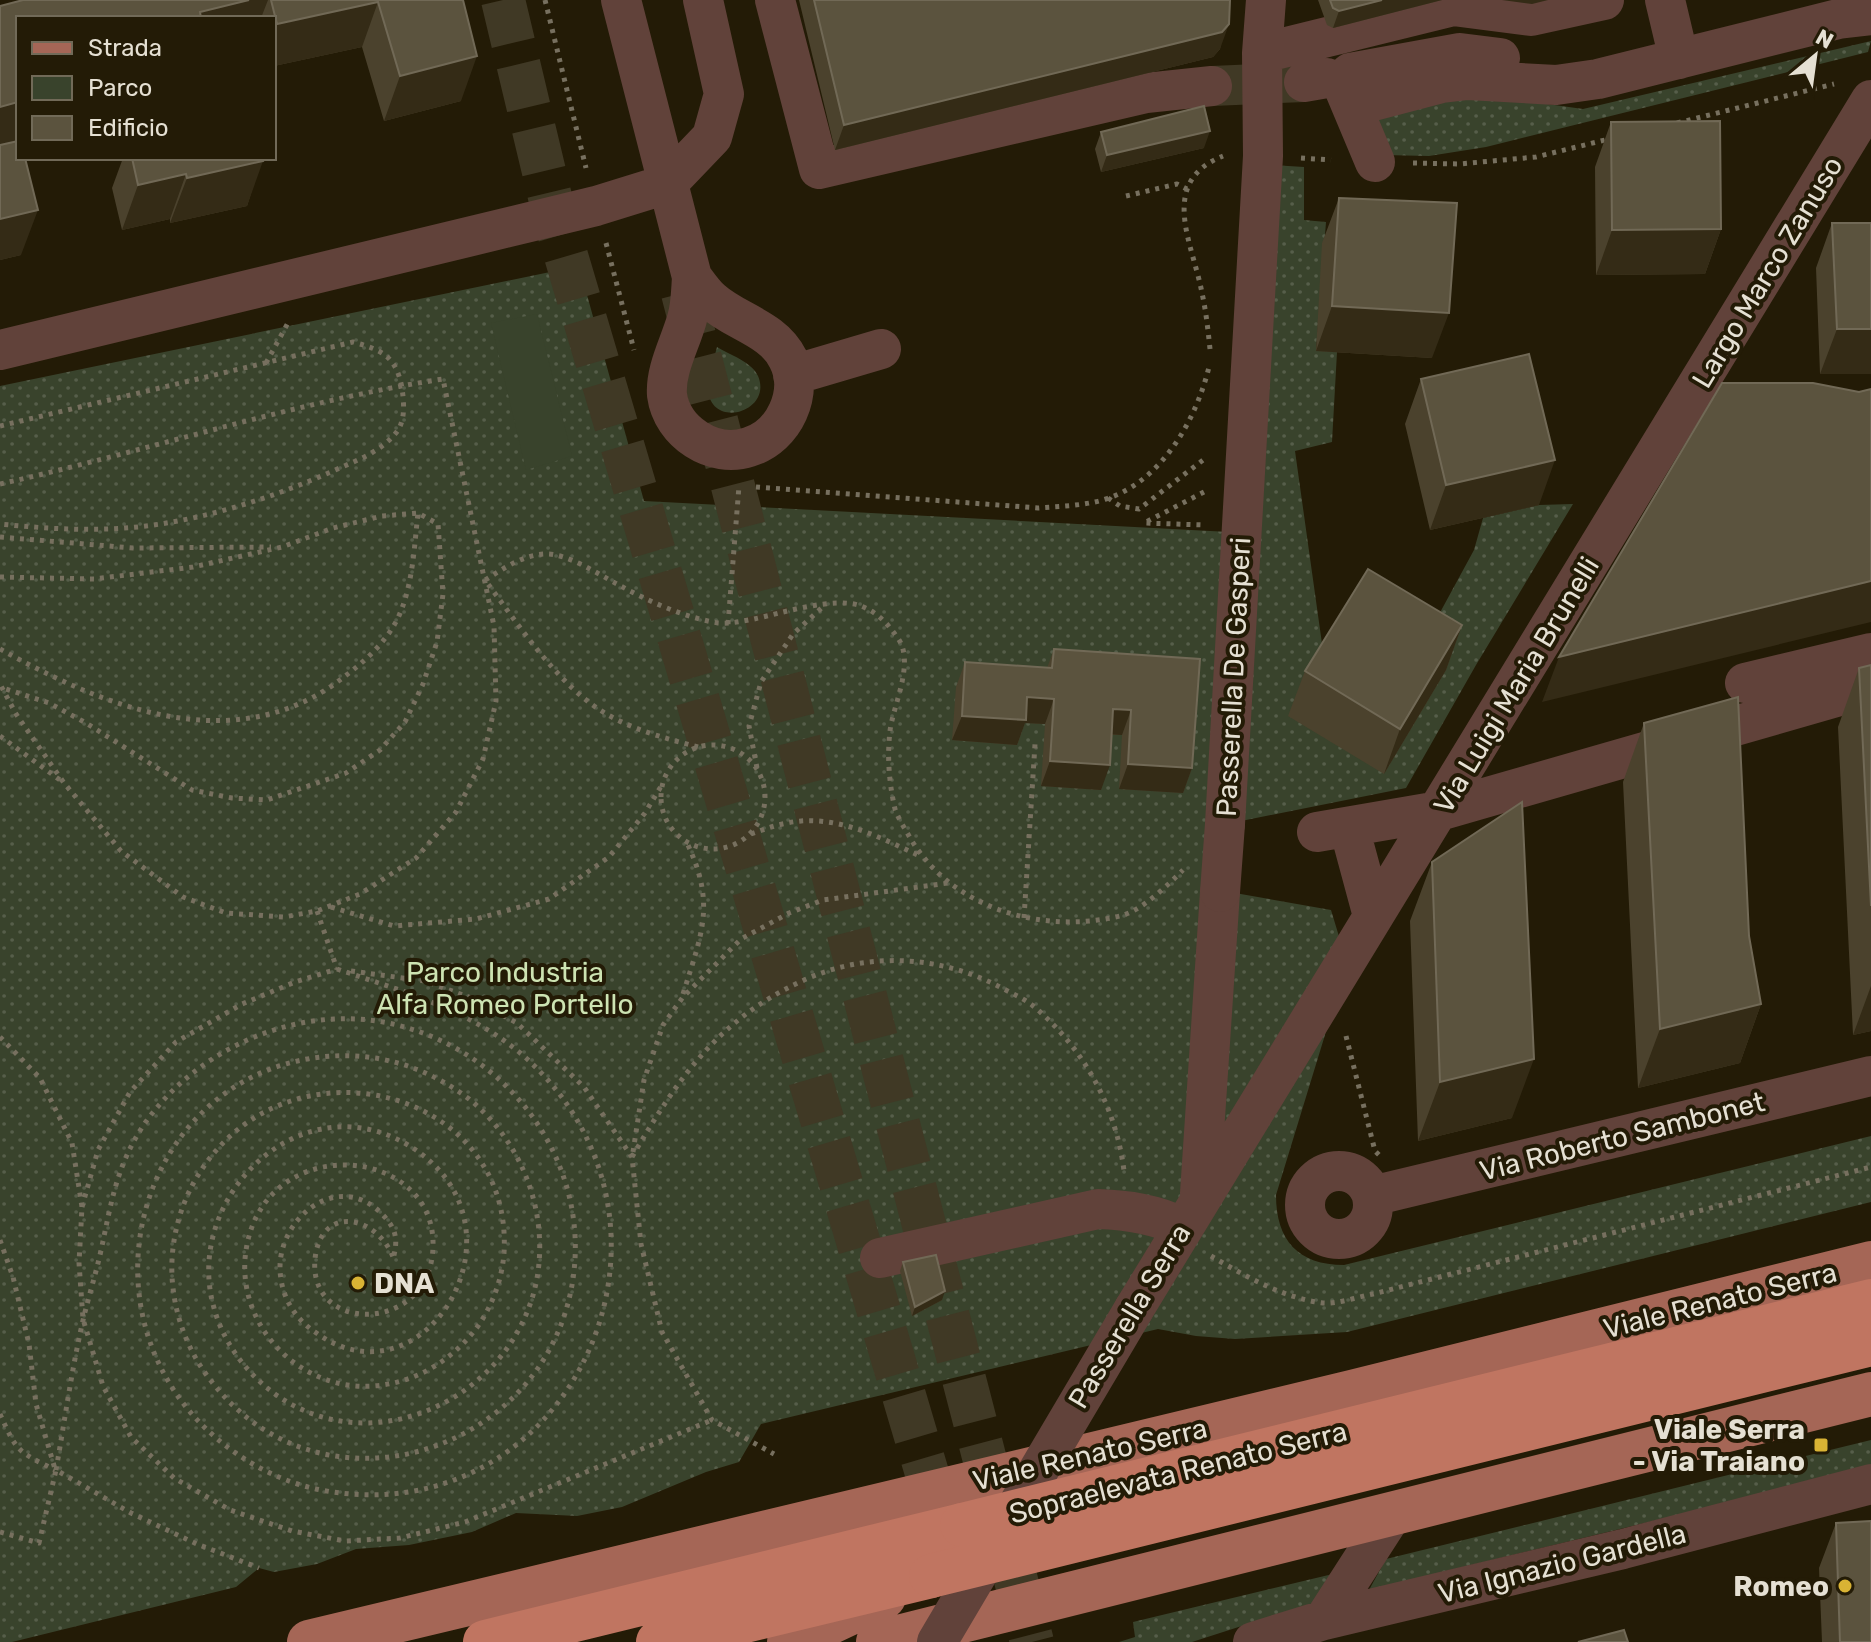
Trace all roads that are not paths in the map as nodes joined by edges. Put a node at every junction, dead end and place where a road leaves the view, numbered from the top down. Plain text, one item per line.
1 (621, 0) edge
2 (703, 0) edge
3 (775, 0) edge
4 (1266, 0) edge
5 (1604, 0) edge
6 (1665, 0) edge
7 (1871, 15) edge
8 (1323, 38) junction
9 (1262, 53) junction
10 (1679, 59) junction
11 (1336, 84) tunnel mouth
12 (1864, 85) edge
13 (1212, 86) tunnel mouth
14 (1375, 162) road end
15 (667, 184) junction
16 (692, 277) junction
17 (881, 349) dead end
18 (0, 350) edge
19 (793, 375) junction
20 (1725, 405) edge
21 (1685, 407) junction
22 (1871, 653) edge
23 (1745, 683) dead end
24 (1871, 687) edge
25 (1439, 811) junction
26 (1373, 916) junction
27 (1339, 972) joint
28 (1871, 1076) edge
29 (1381, 1179) road end
30 (1191, 1212) junction
31 (880, 1258) dead end
32 (1871, 1263) edge
33 (1807, 1278) junction
34 (1871, 1301) edge
35 (1871, 1344) edge
36 (1871, 1394) edge
37 (1816, 1408) junction
38 (1871, 1484) edge
39 (1391, 1516) junction
40 (962, 1525) junction
41 (636, 1563) junction
42 (931, 1576) junction
43 (1324, 1620) junction
44 (309, 1642) edge
45 (426, 1642) edge
46 (485, 1642) edge
47 (658, 1642) edge
48 (789, 1642) edge
49 (878, 1642) edge
50 (937, 1642) edge
51 (1253, 1642) edge

1 - 15 street
2 - 15 street
3 - 13 street
4 - 9 street, Passerella De Gasperi
5 - 8 street
6 - 10 street
7 - 10 street
8 - 9 street
8 - 14 street
9 - 30 street, Passerella De Gasperi, bridge
10 - 11 street
12 - 21 street, Largo Marco Zanuso
15 - 16 street
15 - 18 street
16 - 19 street
16 - 19 street
17 - 19 street
20 - 21 street, Largo Marco Zanuso
21 - 25 street, Via Luigi Maria Brunelli
22 - 23 street
24 - 25 street
25 - 26 street, Via Luigi Maria Brunelli
25 - 26 street
26 - 27 street, Via Luigi Maria Brunelli
27 - 30 street, Passerella Serra
28 - 29 street, Via Roberto Sambonet
30 - 31 street
30 - 50 street, Passerella Serra, bridge
32 - 33 main road, Viale Renato Serra
33 - 37 main road
33 - 41 main road, Viale Renato Serra
34 - 40 highway, Sopraelevata Renato Serra, bridge
35 - 42 highway, Sopraelevata Renato Serra, bridge
36 - 37 main road
37 - 39 main road
38 - 43 street, Via Ignazio Gardella
39 - 43 street
39 - 49 main road
40 - 41 main road
40 - 46 highway, Sopraelevata Renato Serra
41 - 44 main road, Viale Renato Serra
41 - 45 main road
42 - 47 highway, Sopraelevata Renato Serra
42 - 48 main road
43 - 51 street, Via Ignazio Gardella

